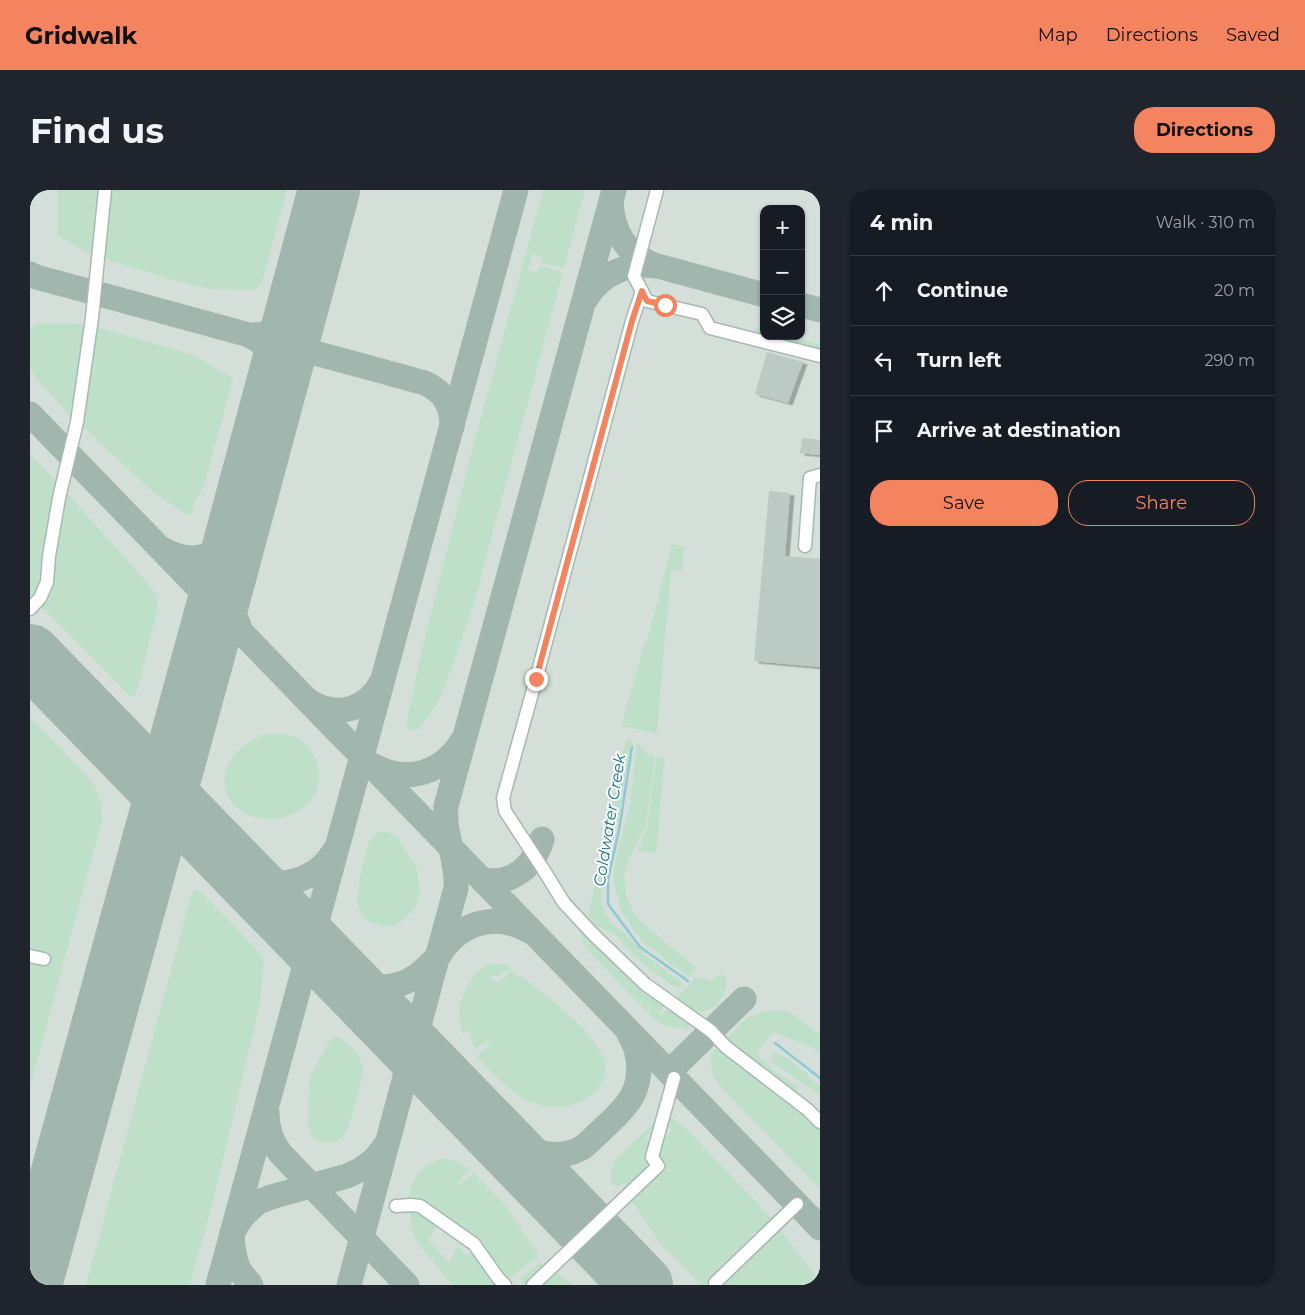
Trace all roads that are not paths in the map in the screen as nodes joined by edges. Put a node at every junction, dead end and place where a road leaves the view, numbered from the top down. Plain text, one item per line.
1 (105, 190) edge
2 (657, 190) edge
3 (642, 291) junction
4 (820, 356) edge
5 (820, 475) edge
6 (804, 546) dead end
7 (30, 609) edge
8 (30, 956) edge
9 (44, 959) dead end
10 (674, 1078) dead end
11 (820, 1122) edge
12 (797, 1204) dead end
13 (396, 1206) dead end
14 (715, 1283) dead end
15 (505, 1285) edge
16 (533, 1285) edge

1 - 7 lane
2 - 3 lane
3 - 4 lane
3 - 11 lane
5 - 6 lane
8 - 9 lane
10 - 16 lane
12 - 14 lane
13 - 15 lane

